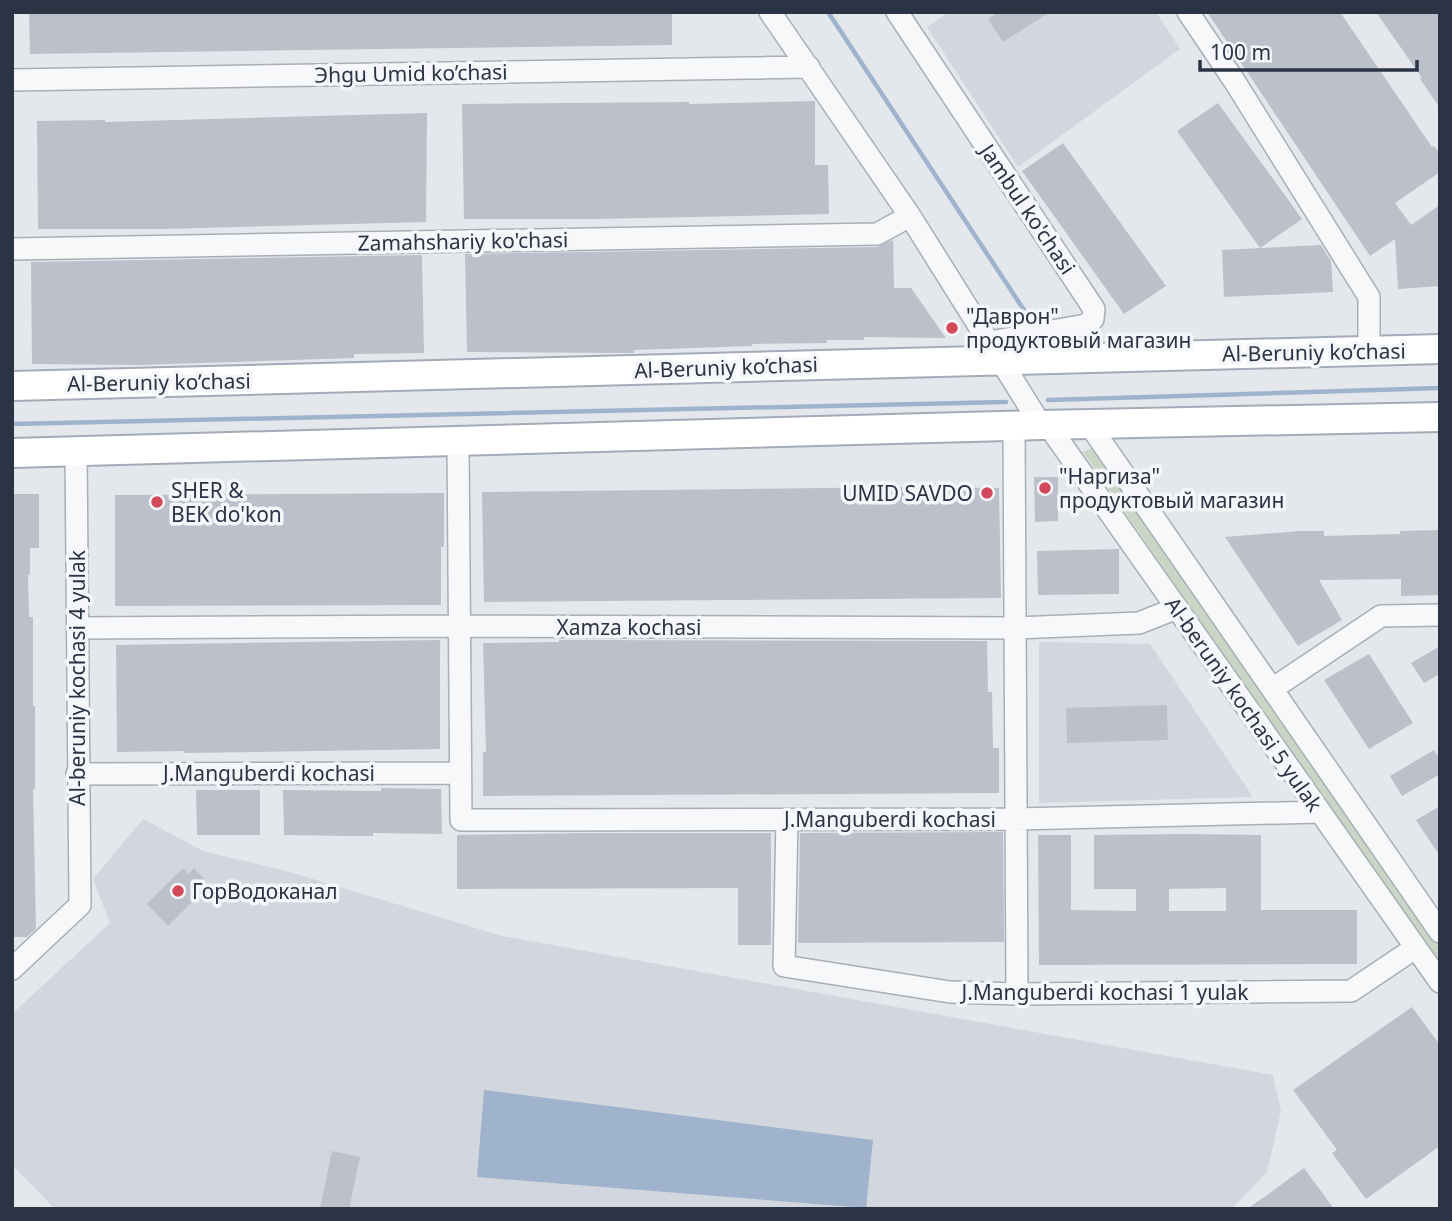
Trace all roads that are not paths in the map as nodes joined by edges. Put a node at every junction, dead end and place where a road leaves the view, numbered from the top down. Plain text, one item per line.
1 (770, 12) edge
2 (1188, 12) edge
3 (898, 13) edge
4 (809, 67) junction
5 (12, 80) edge
6 (910, 216) junction
7 (12, 249) edge
8 (1440, 349) edge
9 (1369, 350) junction
10 (996, 351) junction
11 (12, 386) edge
12 (1440, 417) edge
13 (1089, 424) junction
14 (1035, 425) junction
15 (458, 441) junction
16 (76, 452) junction
17 (12, 453) edge
18 (1177, 608) junction
19 (1440, 615) edge
20 (460, 626) junction
21 (77, 628) junction
22 (1015, 628) junction
23 (1272, 689) junction
24 (460, 773) junction
25 (77, 774) junction
26 (1320, 812) junction
27 (787, 819) junction
28 (1015, 819) junction
29 (1440, 932) edge
30 (1415, 948) junction
31 (12, 968) edge
32 (1440, 982) edge
33 (1017, 994) junction

1 - 4 street
2 - 9 street
3 - 10 street, Jambul ko'chasi
4 - 5 street, Эhgu Umid ko’chasi
4 - 6 street
6 - 7 street, Zamahshariy ko'chasi
6 - 10 street
8 - 9 main road, Al-Beruniy ko’chasi
9 - 10 main road, Al-Beruniy ko’chasi
10 - 11 main road, Al-Beruniy ko’chasi
10 - 14 street
12 - 13 main road
13 - 14 main road
13 - 23 street, Al-beruniy kochasi 5 yulak
14 - 15 main road
14 - 18 street, Al-beruniy kochasi 5 yulak
14 - 22 street
15 - 16 main road
15 - 20 street
16 - 17 main road
16 - 21 street, Al-beruniy kochasi 4 yulak
18 - 22 street, Xamza kochasi
18 - 26 street, Al-beruniy kochasi 5 yulak
19 - 23 street, Al-beruniy kochasi 5 yulak
20 - 21 street, Xamza kochasi
20 - 22 street, Xamza kochasi
20 - 24 street
21 - 25 street, Al-beruniy kochasi 4 yulak
22 - 28 street
23 - 29 street, Al-beruniy kochasi 5 yulak
24 - 25 street, J.Manguberdi kochasi
24 - 27 street, J.Manguberdi kochasi
25 - 31 street, Al-beruniy kochasi 4 yulak
26 - 28 street, J.Manguberdi kochasi
26 - 30 street, Al-beruniy kochasi 5 yulak
27 - 28 street, J.Manguberdi kochasi
27 - 33 street, J.Manguberdi kochasi 1 yulak
28 - 33 street
30 - 32 street, Al-beruniy kochasi 5 yulak
30 - 33 street, J.Manguberdi kochasi 1 yulak

